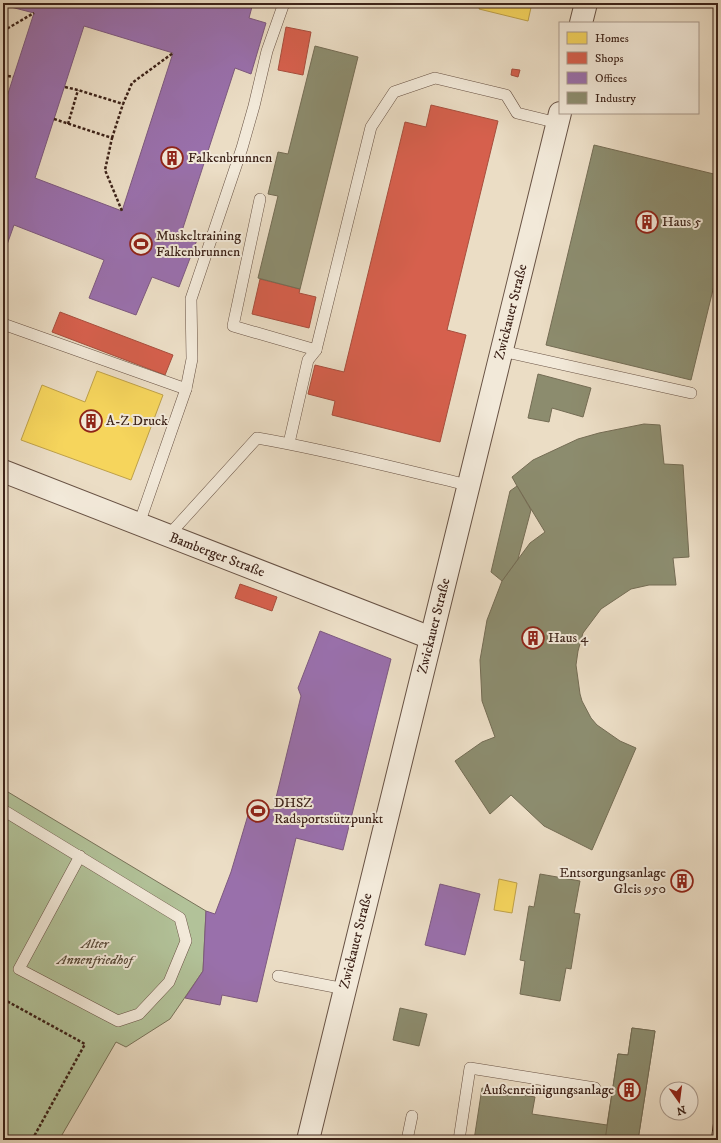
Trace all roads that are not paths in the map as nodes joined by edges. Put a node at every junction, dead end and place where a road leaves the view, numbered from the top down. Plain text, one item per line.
1 (284, 3) edge
2 (586, 3) edge
3 (581, 22) edge
4 (559, 118) edge
5 (260, 199) dead end
6 (3, 324) edge
7 (316, 350) junction
8 (502, 351) junction
9 (186, 389) junction
10 (690, 393) dead end
11 (289, 443) junction
12 (3, 471) edge
13 (468, 485) junction
14 (139, 524) junction
15 (168, 536) junction
16 (431, 638) junction
17 (3, 810) edge
18 (80, 856) junction
19 (278, 976) dead end
20 (345, 989) junction
21 (595, 1088) dead end
22 (412, 1116) dead end
23 (308, 1140) edge
24 (407, 1140) edge
25 (459, 1140) edge

1 - 9 lane
2 - 3 street
4 - 7 lane
4 - 8 street, Zwickauer Straße
5 - 7 lane
6 - 9 lane
7 - 11 lane
8 - 10 lane
8 - 13 street, Zwickauer Straße
9 - 14 lane
11 - 13 lane
11 - 15 lane
12 - 14 street, Bamberger Straße
13 - 16 street, Zwickauer Straße
14 - 15 street, Bamberger Straße
15 - 16 street, Bamberger Straße
16 - 20 street, Zwickauer Straße
17 - 18 lane
18 - 18 lane
19 - 20 lane
20 - 23 street, Zwickauer Straße
21 - 25 lane
22 - 24 lane

